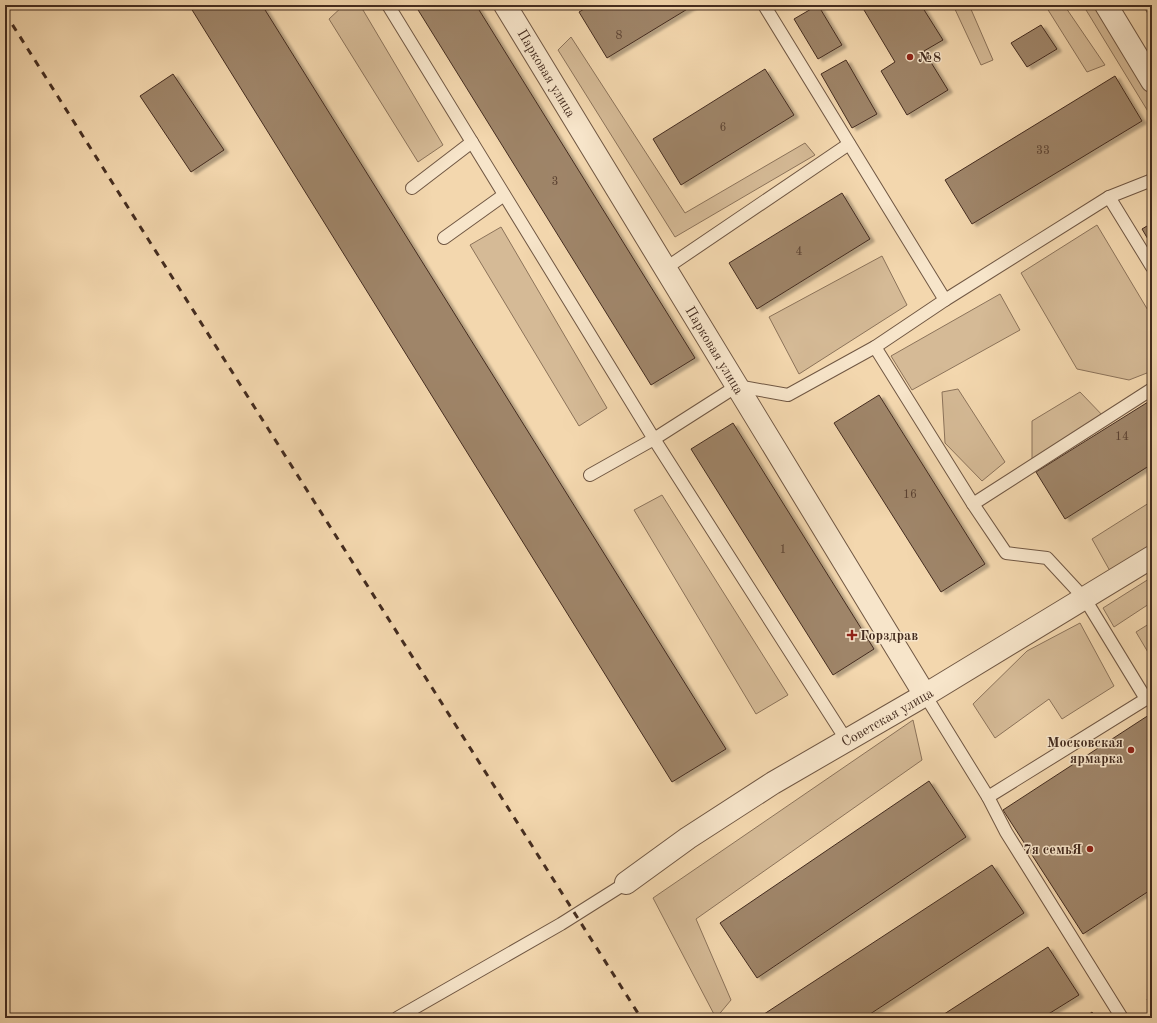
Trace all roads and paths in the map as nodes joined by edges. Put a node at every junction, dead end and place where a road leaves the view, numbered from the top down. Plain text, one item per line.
1 (388, 5) edge
2 (505, 5) edge
3 (764, 5) edge
4 (1106, 5) edge
5 (1152, 81) edge
6 (472, 142) junction
7 (849, 144) junction
8 (1152, 180) edge
9 (412, 188) dead end
10 (504, 195) junction
11 (1110, 197) junction
12 (444, 238) dead end
13 (1152, 267) edge
14 (666, 268) junction
15 (945, 300) junction
16 (875, 347) junction
17 (737, 386) junction
18 (1152, 389) edge
19 (654, 439) junction
20 (590, 475) dead end
21 (973, 504) junction
22 (1152, 558) edge
23 (1085, 599) junction
24 (925, 696) junction
25 (847, 741) junction
26 (988, 797) junction
27 (626, 883) joint
28 (397, 1018) edge
29 (1122, 1018) edge

1 - 6 lane
2 - 14 street, Парковая улица
3 - 7 lane
4 - 5 street
6 - 9 lane
6 - 10 lane
7 - 14 lane
7 - 15 lane
8 - 11 lane
10 - 12 lane
10 - 19 lane
11 - 13 lane
11 - 15 lane
14 - 17 street, Парковая улица
15 - 16 lane
16 - 17 lane
16 - 21 lane
17 - 19 lane
17 - 24 street, Парковая улица
18 - 21 lane
19 - 20 lane
19 - 25 lane
21 - 23 lane
22 - 23 street, Советская улица
23 - 24 street, Советская улица
23 - 26 lane
24 - 25 street, Советская улица
24 - 26 lane
25 - 27 street, Советская улица
26 - 29 lane
27 - 28 lane

